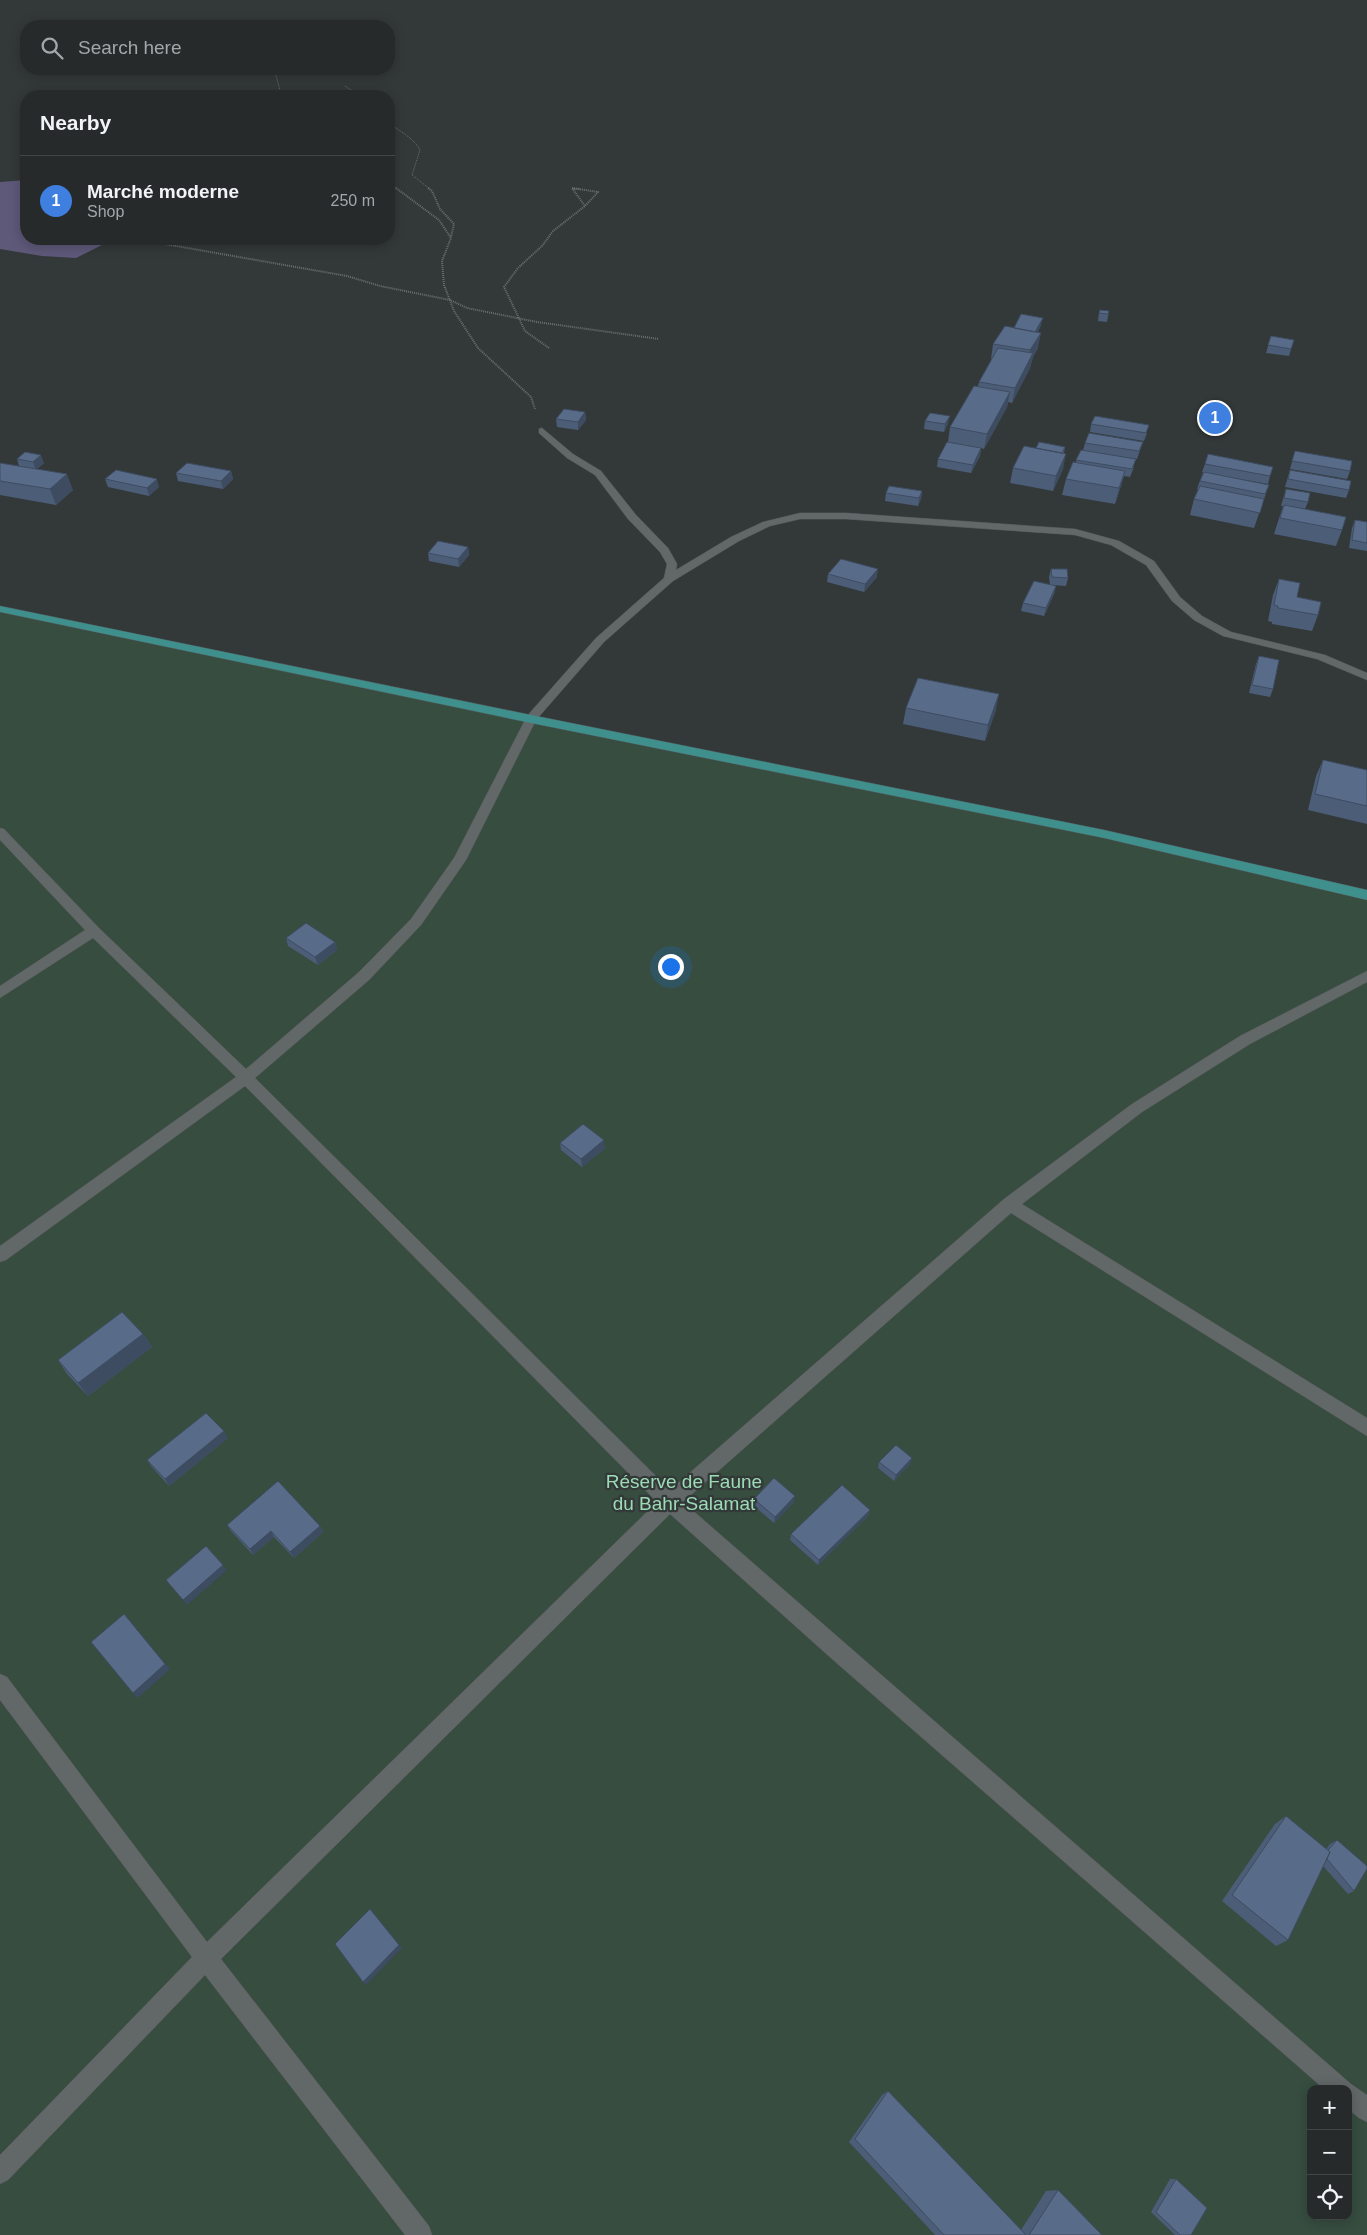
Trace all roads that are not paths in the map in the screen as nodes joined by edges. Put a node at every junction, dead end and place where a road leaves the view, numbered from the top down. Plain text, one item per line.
1 (542, 431) road end
2 (669, 579) junction
3 (0, 609) edge
4 (1367, 677) edge
5 (531, 719) junction
6 (0, 832) edge
7 (1367, 894) edge
8 (94, 931) junction
9 (1367, 976) edge
10 (0, 993) edge
11 (246, 1078) junction
12 (1010, 1204) junction
13 (0, 1255) edge
14 (1367, 1428) edge
15 (670, 1502) junction
16 (0, 1684) edge
17 (206, 1958) junction
18 (1337, 2085) edge
19 (1352, 2097) edge
20 (1367, 2110) edge
21 (0, 2172) edge
22 (420, 2235) edge

1 - 2 street
2 - 4 street
2 - 5 street
3 - 5 main road
5 - 7 main road
5 - 11 street
6 - 8 street
8 - 10 street
8 - 11 street
9 - 12 street
11 - 13 street
11 - 15 street
12 - 14 street
12 - 15 street
15 - 17 street
15 - 18 street
16 - 17 street
17 - 21 street
17 - 22 street
19 - 20 street

